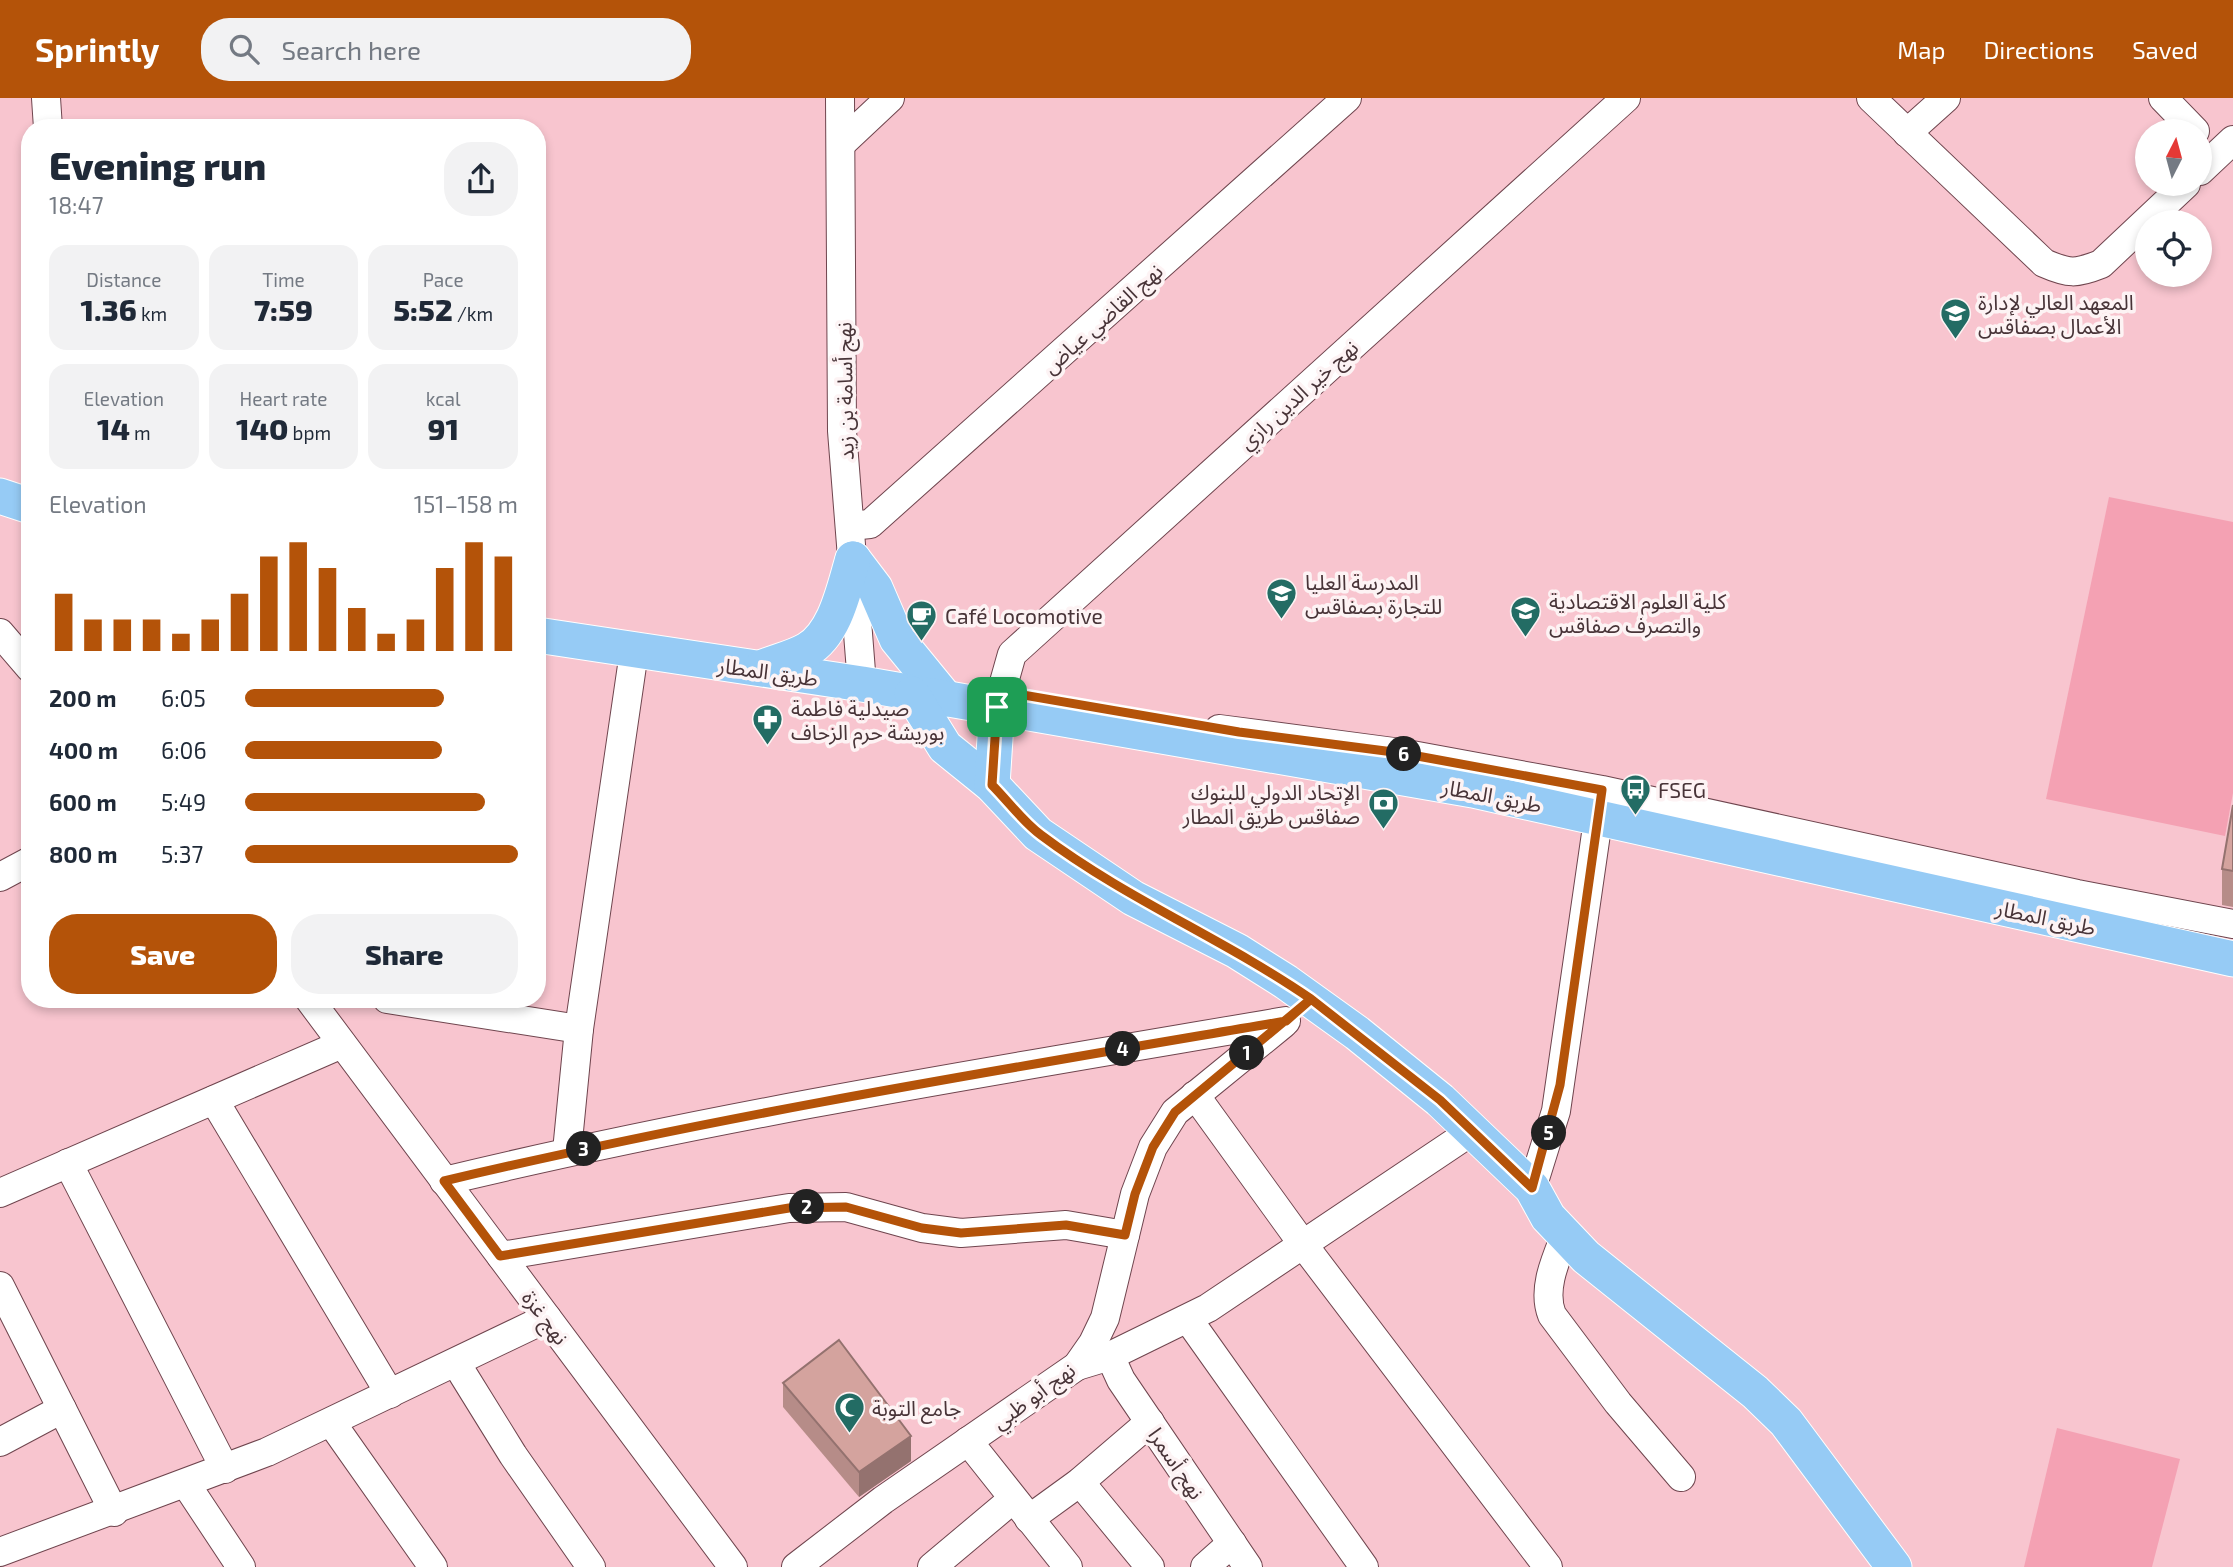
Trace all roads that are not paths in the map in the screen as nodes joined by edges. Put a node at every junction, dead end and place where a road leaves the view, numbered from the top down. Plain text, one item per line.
1 (46, 98) edge
2 (840, 98) edge
3 (890, 98) edge
4 (1347, 98) edge
5 (1626, 98) edge
6 (1871, 98) edge
7 (1946, 98) edge
8 (2163, 98) edge
9 (47, 119) edge
10 (2183, 119) edge
11 (1907, 133) junction
12 (841, 144) junction
13 (2173, 196) edge
14 (0, 496) edge
15 (21, 503) edge
16 (852, 542) junction
17 (0, 633) edge
18 (546, 637) edge
19 (634, 652) junction
20 (21, 658) edge
21 (758, 669) junction
22 (862, 684) junction
23 (912, 694) junction
24 (946, 699) junction
25 (999, 699) junction
26 (992, 785) junction
27 (1600, 803) junction
28 (21, 866) edge
29 (0, 877) edge
30 (2233, 924) edge
31 (2233, 959) edge
32 (322, 1008) edge
33 (445, 1008) edge
34 (1299, 1010) junction
35 (579, 1029) junction
36 (342, 1044) junction
37 (1195, 1095) junction
38 (214, 1100) junction
39 (1472, 1131) junction
40 (567, 1152) junction
41 (68, 1163) junction
42 (444, 1181) junction
43 (1532, 1188) junction
44 (0, 1193) edge
45 (1125, 1235) junction
46 (1565, 1236) junction
47 (1302, 1243) junction
48 (500, 1256) junction
49 (0, 1286) edge
50 (547, 1318) junction
51 (1188, 1319) junction
52 (1110, 1356) junction
53 (456, 1363) junction
54 (1077, 1366) junction
55 (390, 1394) junction
56 (62, 1409) junction
57 (331, 1422) junction
58 (1150, 1422) junction
59 (968, 1441) junction
60 (0, 1442) edge
61 (225, 1469) junction
62 (1681, 1477) dead end
63 (1080, 1482) junction
64 (186, 1483) junction
65 (1021, 1509) junction
66 (114, 1512) junction
67 (1232, 1543) junction
68 (0, 1552) edge
69 (1064, 1566) edge
70 (241, 1567) edge
71 (433, 1567) edge
72 (591, 1567) edge
73 (733, 1567) edge
74 (796, 1567) edge
75 (932, 1567) edge
76 (1150, 1567) edge
77 (1205, 1567) edge
78 (1248, 1567) edge
79 (1364, 1567) edge
80 (1548, 1567) edge
81 (1894, 1567) edge

1 - 9 street
2 - 12 street, نهج أسامة بن زيد
3 - 12 street
4 - 16 street, نهج القاضي عياض
5 - 25 street, نهج خير الدين رازي
6 - 11 street
7 - 11 street
8 - 10 street
11 - 13 street
12 - 16 street, نهج أسامة بن زيد
14 - 15 main road
16 - 21 main road
16 - 22 street, نهج أسامة بن زيد
16 - 24 main road
17 - 20 street
18 - 19 main road, طريق المطار
19 - 21 main road, طريق المطار
19 - 35 street
21 - 22 main road, طريق المطار
22 - 23 main road, طريق المطار
23 - 24 main road, طريق المطار
23 - 26 main road
24 - 25 main road, طريق المطار
25 - 26 main road
25 - 27 main road, طريق المطار
26 - 34 main road
27 - 30 street
27 - 31 main road, طريق المطار
27 - 43 street
28 - 29 street
32 - 36 street, نهج غزة
33 - 35 street
34 - 37 street, نهج أبو ظبي
34 - 39 main road
34 - 40 street
35 - 40 street
36 - 38 street
36 - 42 street, نهج غزة
37 - 45 street, نهج أبو ظبي
37 - 47 street
38 - 41 street
38 - 55 street
39 - 43 main road
39 - 47 street
40 - 42 street
41 - 44 street
41 - 61 street
42 - 48 street, نهج غزة
43 - 46 main road
45 - 48 street
45 - 54 street, نهج أبو ظبي
46 - 62 street
46 - 81 main road
47 - 51 street
47 - 80 street
48 - 50 street, نهج غزة
49 - 56 street
50 - 53 street
50 - 73 street, نهج غزة
51 - 52 street
51 - 79 street
52 - 54 street
52 - 58 street, نهج أسمرا
53 - 55 street
53 - 72 street
54 - 59 street, نهج أبو ظبي
55 - 57 street
56 - 60 street
56 - 66 street
57 - 61 street
57 - 71 street
58 - 63 street
58 - 67 street, نهج أسمرا
59 - 65 street
59 - 74 street, نهج أبو ظبي
61 - 64 street
63 - 65 street
63 - 76 street
64 - 66 street
64 - 70 street
65 - 69 street
65 - 75 street
66 - 68 street
67 - 77 street
67 - 78 street, نهج أسمرا

